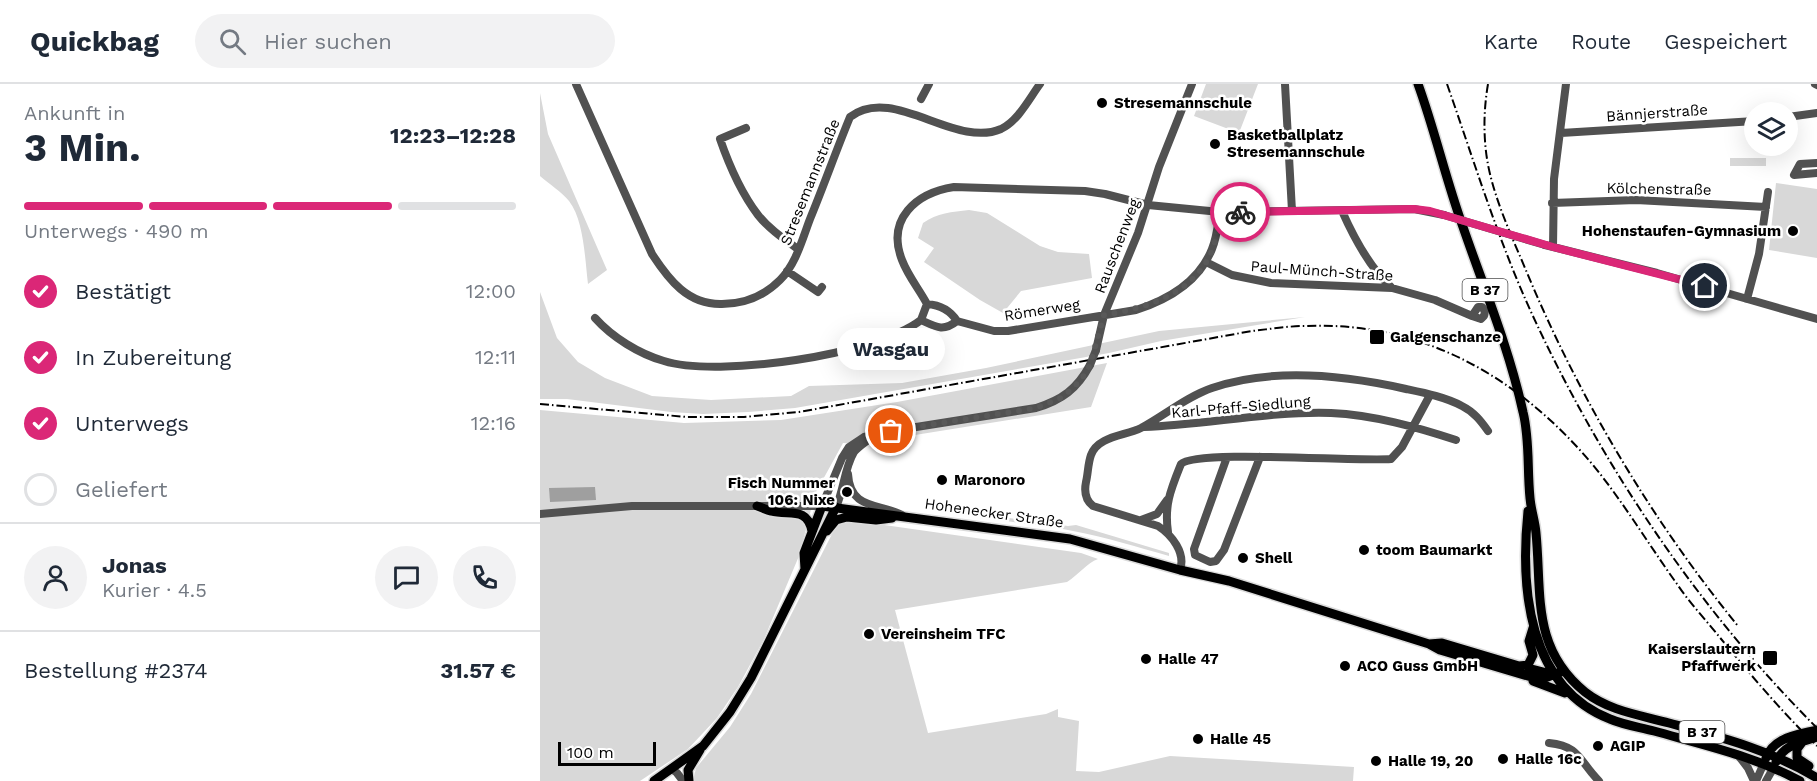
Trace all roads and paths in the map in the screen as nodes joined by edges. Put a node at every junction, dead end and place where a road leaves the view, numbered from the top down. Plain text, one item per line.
1 (576, 84) edge
2 (929, 84) edge
3 (1040, 84) edge
4 (1192, 84) edge
5 (1286, 84) edge
6 (1418, 84) edge
7 (1566, 84) edge
8 (862, 100) dead end
9 (931, 105) dead end
10 (1817, 113) edge
11 (1798, 116) edge
12 (956, 120) dead end
13 (1744, 122) edge
14 (747, 128) dead end
15 (1561, 133) junction
16 (1817, 163) edge
17 (1817, 173) edge
18 (1768, 192) dead end
19 (1552, 203) junction
20 (1148, 205) junction
21 (1766, 207) junction
22 (1292, 211) junction
23 (1342, 211) junction
24 (1220, 212) junction
25 (1549, 246) junction
26 (798, 249) junction
27 (1206, 261) junction
28 (787, 272) junction
29 (822, 288) dead end
30 (1392, 288) junction
31 (1747, 299) junction
32 (927, 304) junction
33 (1104, 315) junction
34 (1472, 316) dead end
35 (595, 318) dead end
36 (1817, 319) edge
37 (921, 320) junction
38 (957, 321) junction
39 (1430, 395) junction
40 (1414, 426) junction
41 (1142, 428) junction
42 (1488, 431) dead end
43 (874, 436) junction
44 (1456, 440) dead end
45 (1227, 457) junction
46 (1260, 457) junction
47 (848, 467) junction
48 (1530, 499) junction
49 (1167, 500) junction
50 (757, 506) junction
51 (822, 506) junction
52 (836, 507) junction
53 (540, 514) edge
54 (903, 516) junction
55 (1141, 520) junction
56 (812, 531) junction
57 (1168, 532) junction
58 (820, 538) junction
59 (805, 568) junction
60 (1180, 570) junction
61 (1533, 628) junction
62 (1517, 670) junction
63 (1563, 671) junction
64 (1554, 675) junction
65 (1575, 683) junction
66 (1570, 695) junction
67 (1817, 730) edge
68 (1817, 738) edge
69 (1803, 741) junction
70 (1549, 743) dead end
71 (703, 746) junction
72 (1768, 753) junction
73 (1737, 754) junction
74 (1778, 757) junction
75 (1764, 763) junction
76 (1774, 767) junction
77 (672, 770) junction
78 (1817, 771) edge
79 (1817, 778) edge
80 (654, 781) edge
81 (673, 781) edge
82 (682, 781) edge
83 (689, 781) edge
84 (1599, 781) edge
85 (1755, 781) edge
86 (1766, 781) edge
87 (1800, 781) edge

1 - 28 street, Stresemannstraße
2 - 9 street
3 - 12 street
4 - 20 street, Rauschenweg
5 - 22 street
6 - 48 main road, B 37
7 - 15 street
8 - 26 street, Stresemannstraße
10 - 11 street
13 - 15 street, Bännjerstraße
14 - 26 street
15 - 19 street
16 - 17 street
18 - 21 street
19 - 21 street, Kölchenstraße
19 - 25 street
20 - 24 street
20 - 32 street
20 - 33 street, Rauschenweg
21 - 31 street
22 - 23 street
22 - 24 street
23 - 25 street, bridge
23 - 30 street
24 - 27 street, Römerweg
25 - 31 street
26 - 28 street, Stresemannstraße
27 - 30 street, Paul-Münch-Straße
27 - 33 street, Römerweg
28 - 29 street
30 - 34 street, Paul-Münch-Straße
31 - 36 street
32 - 37 street
32 - 38 street
33 - 38 street, Römerweg
33 - 43 street, Rauschenweg, bridge
35 - 37 street
37 - 38 street
39 - 40 street
39 - 41 street, Karl-Pfaff-Siedlung
39 - 42 street, Karl-Pfaff-Siedlung
40 - 41 street, Karl-Pfaff-Siedlung
40 - 44 street, Karl-Pfaff-Siedlung
40 - 46 street
41 - 55 street, Karl-Pfaff-Siedlung
43 - 47 street
43 - 51 street, Rauschenweg
45 - 46 street
45 - 46 street
45 - 49 street
47 - 52 street
47 - 54 street
48 - 61 main road, B 37
48 - 63 main road, B 37
49 - 55 street
49 - 57 street
50 - 51 street, Hohenecker Straße
50 - 53 street, Hohenecker Straße
50 - 56 main road
51 - 52 main road, Hohenecker Straße
51 - 56 main road
52 - 54 main road, Hohenecker Straße
52 - 58 main road
54 - 58 main road
54 - 60 main road, Hohenecker Straße
55 - 57 street, Karl-Pfaff-Siedlung
56 - 59 main road
57 - 60 street
58 - 59 main road
59 - 71 main road
60 - 62 main road, Hohenecker Straße
61 - 62 main road
61 - 64 main road, B 37
62 - 64 main road, Hohenecker Straße
62 - 66 main road, Hohenecker Straße
63 - 64 main road
63 - 65 main road, B 37
64 - 65 main road
64 - 66 main road, B 37
65 - 72 main road, B 37
66 - 73 main road, B 37
67 - 72 main road
68 - 69 main road
69 - 74 main road
69 - 78 main road
70 - 84 street
71 - 77 main road
71 - 83 main road
72 - 74 main road, B 37
72 - 75 main road
73 - 75 main road, B 37
73 - 85 street
74 - 76 main road
74 - 79 main road, B 37
75 - 76 main road, B 37
75 - 85 street
76 - 86 street
76 - 87 main road, B 37
77 - 80 main road
77 - 81 street
77 - 82 street

